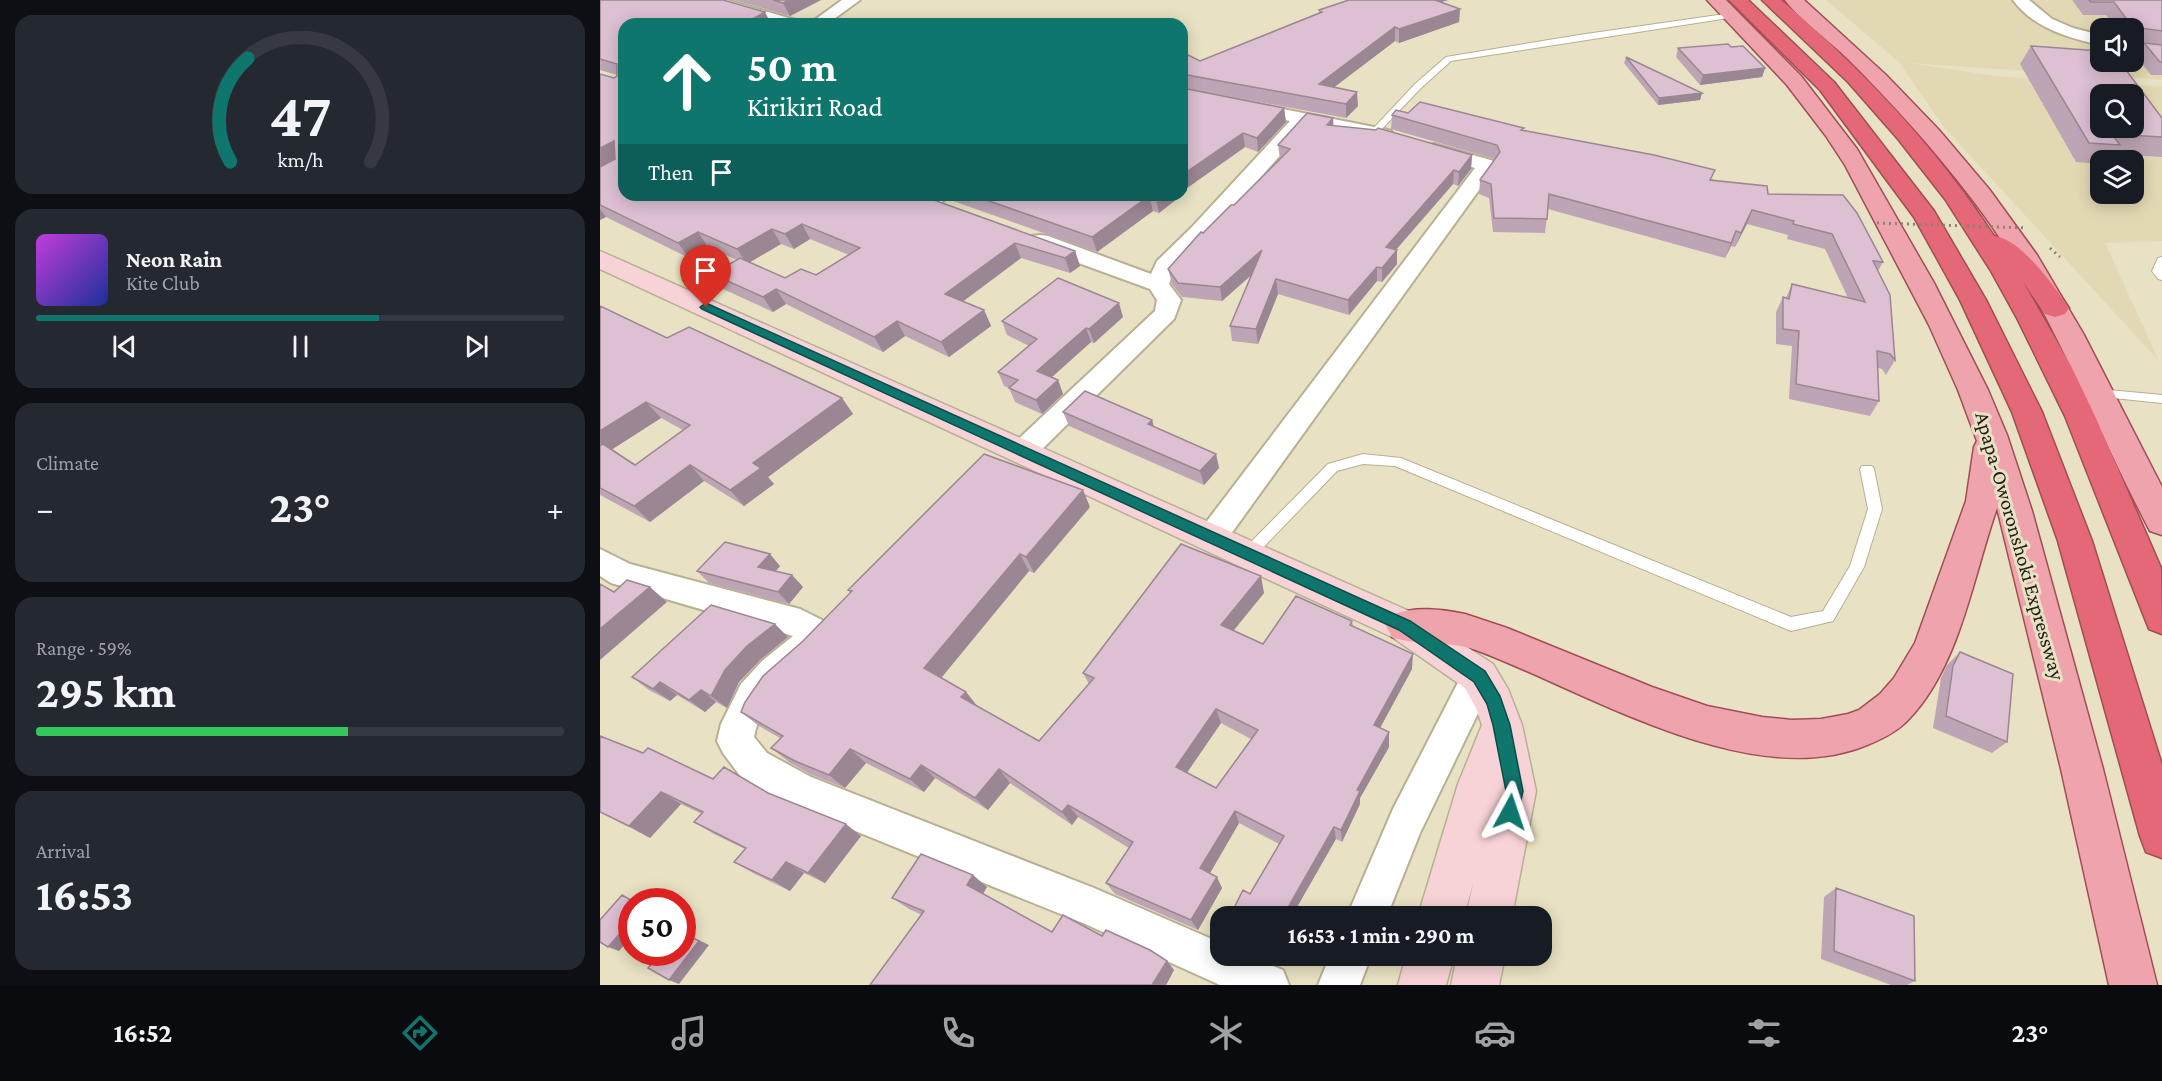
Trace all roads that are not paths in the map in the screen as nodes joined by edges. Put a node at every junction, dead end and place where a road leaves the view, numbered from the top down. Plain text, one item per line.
1 (709, 0) edge
2 (852, 0) edge
3 (1772, 0) edge
4 (1794, 0) edge
5 (2021, 0) edge
6 (1729, 5) edge
7 (2035, 8) edge
8 (772, 18) edge
9 (826, 18) edge
10 (2090, 38) edge
11 (2144, 50) edge
12 (2162, 52) edge
13 (1783, 58) junction
14 (1188, 95) edge
15 (1302, 118) junction
16 (1374, 132) junction
17 (1975, 225) junction
18 (2016, 227) junction
19 (1016, 233) edge
20 (600, 259) edge
21 (2162, 260) edge
22 (2162, 277) edge
23 (2035, 278) junction
24 (1158, 284) junction
25 (2055, 308) junction
26 (2029, 317) junction
27 (2083, 392) junction
28 (2162, 399) edge
29 (1991, 437) junction
30 (1022, 452) junction
31 (1867, 469) dead end
32 (2162, 522) edge
33 (1212, 537) junction
34 (1248, 554) junction
35 (600, 561) edge
36 (2162, 618) edge
37 (1405, 626) junction
38 (1479, 676) junction
39 (1502, 725) junction
40 (2162, 836) edge
41 (1371, 906) edge
42 (1444, 906) edge
43 (1491, 906) edge
44 (1347, 966) edge
45 (1427, 966) edge
46 (1479, 966) edge
47 (1268, 985) edge
48 (1339, 985) edge
49 (1422, 985) edge
50 (1475, 985) edge
51 (2133, 985) edge

1 - 8 street
2 - 9 street
3 - 17 highway
4 - 18 main road
5 - 7 street
6 - 13 main road, Apapa-Oworonshoki Expressway
6 - 16 lane
7 - 10 street
11 - 12 street
13 - 29 main road, Apapa-Oworonshoki Expressway
13 - 40 highway, Apapa-Oworonshoki Expressway
14 - 15 street
15 - 16 street
15 - 24 street
16 - 33 street
17 - 23 highway
17 - 26 highway
18 - 23 highway
18 - 25 main road
19 - 24 street
20 - 30 main road
21 - 22 lane
23 - 25 highway
23 - 26 highway
24 - 30 street
25 - 27 main road
26 - 27 highway
27 - 28 lane
27 - 32 main road
27 - 36 highway
29 - 37 main road
29 - 51 main road, Apapa-Oworonshoki Expressway
30 - 33 main road
31 - 34 lane
33 - 34 main road
34 - 37 main road
35 - 47 street
37 - 38 main road
38 - 39 main road
38 - 41 street
39 - 42 main road
39 - 43 main road
44 - 48 street
45 - 49 main road
46 - 50 main road

